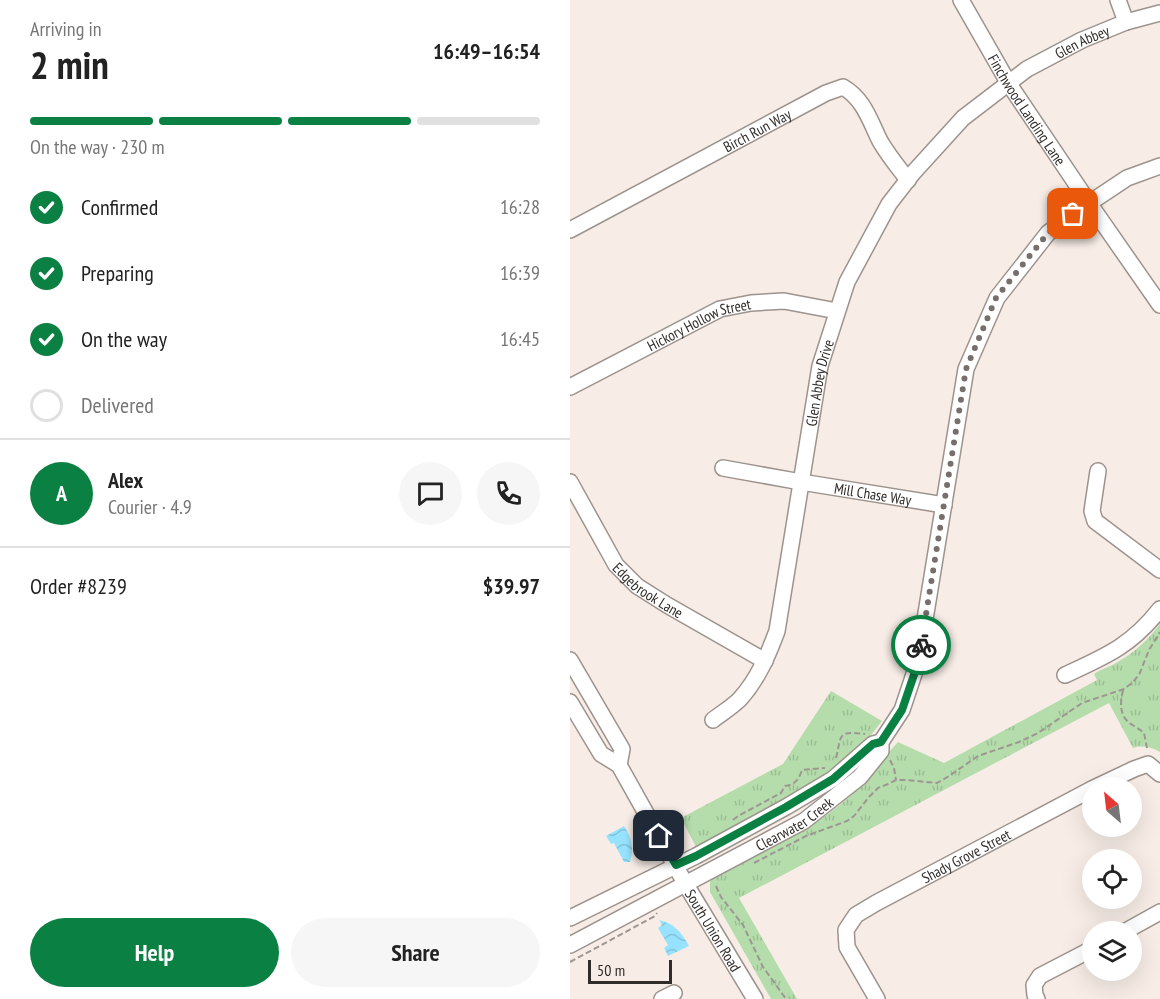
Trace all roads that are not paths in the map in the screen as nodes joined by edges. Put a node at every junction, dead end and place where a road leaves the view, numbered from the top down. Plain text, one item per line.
1 (961, 0) edge
2 (1118, 0) edge
3 (1160, 13) edge
4 (1125, 22) junction
5 (1009, 84) junction
6 (1160, 165) edge
7 (908, 180) junction
8 (1089, 203) junction
9 (570, 230) edge
10 (1160, 305) edge
11 (837, 311) junction
12 (570, 387) edge
13 (723, 468) dead end
14 (1098, 471) dead end
15 (570, 482) edge
16 (801, 482) junction
17 (944, 505) junction
18 (1160, 570) edge
19 (1160, 609) edge
20 (570, 660) edge
21 (765, 661) junction
22 (1065, 675) dead end
23 (570, 702) edge
24 (713, 720) dead end
25 (876, 738) junction
26 (620, 765) junction
27 (1160, 774) edge
28 (1117, 777) edge
29 (1082, 794) edge
30 (676, 865) junction
31 (686, 883) junction
32 (1160, 912) edge
33 (570, 918) edge
34 (1142, 922) edge
35 (570, 945) edge
36 (1082, 954) edge
37 (1036, 992) edge
38 (755, 999) edge
39 (877, 999) edge

1 - 5 street, Finchwood Landing Lane
2 - 4 street
3 - 4 street, Glen Abbey
4 - 5 street, Glen Abbey
5 - 7 street, Glen Abbey Drive
5 - 8 street, Finchwood Landing Lane
6 - 8 street, Clearwater Creek
7 - 9 street, Birch Run Way
7 - 11 street, Glen Abbey Drive
8 - 10 street, Finchwood Landing Lane
8 - 17 street, Clearwater Creek
11 - 12 street, Hickory Hollow Street
11 - 16 street, Glen Abbey Drive
13 - 16 street, Mill Chase Way
14 - 18 street
15 - 21 street, Edgebrook Lane
16 - 17 street, Mill Chase Way
16 - 21 street, Glen Abbey Drive
17 - 25 street, Clearwater Creek
19 - 22 street
20 - 26 street, South Union Road
21 - 24 street, Glen Abbey Drive
23 - 26 street, South Union Road
25 - 30 street, Clearwater Creek
25 - 31 street, Clearwater Creek
26 - 30 street, South Union Road
27 - 28 street, Shady Grove Street
29 - 39 street, Shady Grove Street
30 - 31 street, South Union Road
30 - 33 street, Clearwater Creek
31 - 35 street, Clearwater Creek
31 - 38 street, South Union Road
32 - 34 street
36 - 37 street

